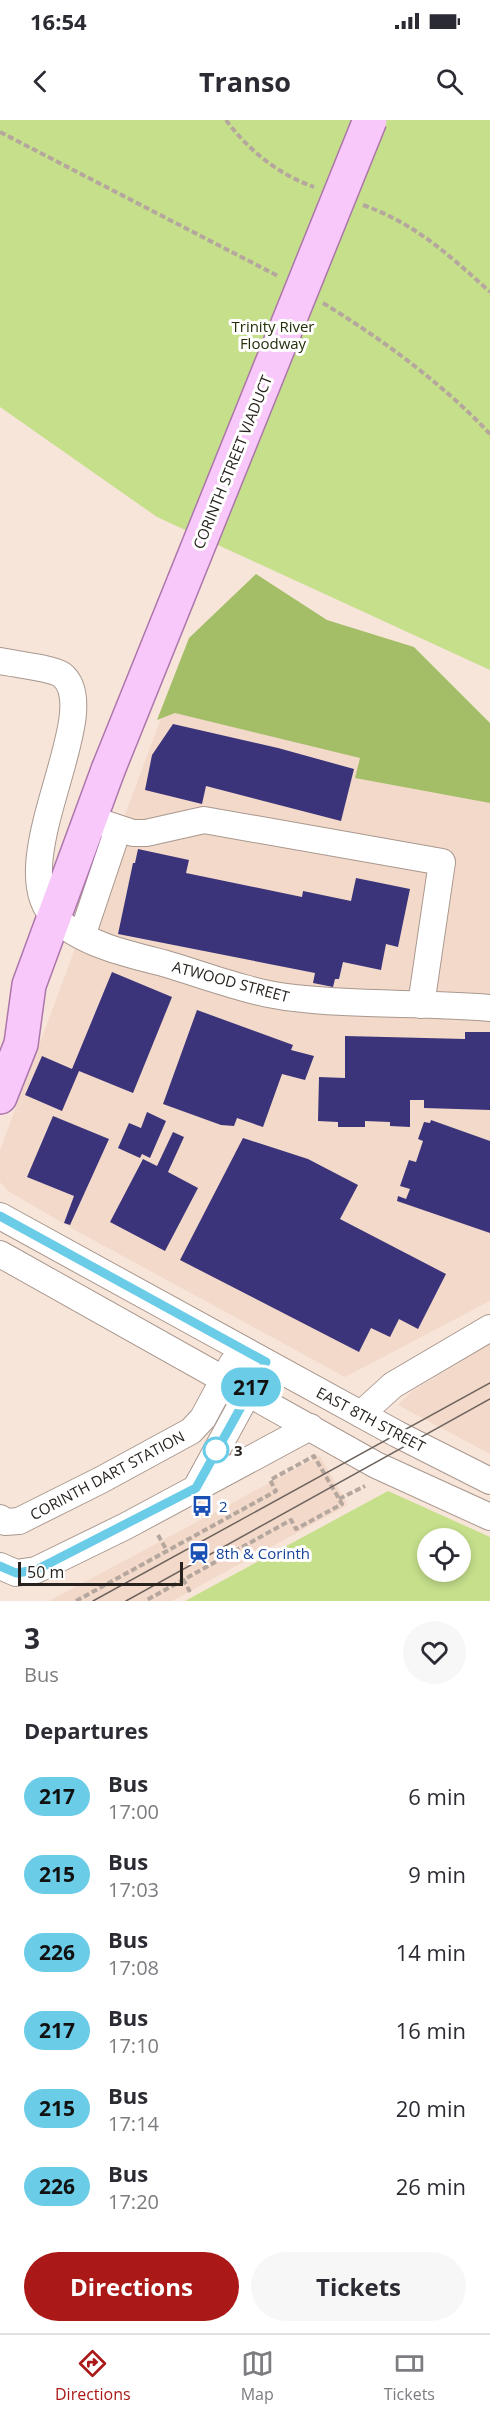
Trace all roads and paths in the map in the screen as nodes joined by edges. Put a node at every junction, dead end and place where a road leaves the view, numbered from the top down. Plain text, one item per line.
1 (370, 120) edge
2 (0, 132) edge
3 (280, 277) dead end
4 (318, 300) dead end
5 (490, 434) edge
6 (0, 661) edge
7 (103, 824) junction
8 (53, 917) junction
9 (82, 936) junction
10 (29, 985) junction
11 (421, 1005) junction
12 (490, 1008) edge
13 (0, 1018) edge
14 (0, 1097) edge
15 (0, 1216) edge
16 (0, 1254) edge
17 (490, 1328) edge
18 (241, 1348) junction
19 (266, 1362) junction
20 (224, 1379) junction
21 (248, 1392) junction
22 (361, 1414) junction
23 (310, 1427) junction
24 (490, 1481) edge
25 (369, 1484) dead end
26 (196, 1488) junction
27 (339, 1499) junction
28 (490, 1517) edge
29 (0, 1518) edge
30 (158, 1534) dead end
31 (167, 1551) junction
32 (0, 1566) edge
33 (183, 1580) junction
34 (190, 1592) dead end
35 (76, 1601) edge
36 (145, 1601) edge

1 - 7 main road, CORINTH STREET VIADUCT, bridge
2 - 3 path
4 - 5 path
6 - 8 street
7 - 8 main road, CORINTH STREET VIADUCT
7 - 9 street
7 - 11 street
8 - 9 street, ATWOOD STREET
8 - 10 main road, CORINTH STREET VIADUCT
9 - 11 street, ATWOOD STREET
10 - 13 main road
10 - 14 main road
11 - 12 street, ATWOOD STREET
15 - 18 street, EAST 8TH STREET
16 - 20 street
17 - 22 street
18 - 19 street, EAST 8TH STREET
18 - 20 street, CORINTH DART STATION
19 - 21 street
19 - 22 street, EAST 8TH STREET
20 - 21 street
20 - 29 street, CORINTH DART STATION
21 - 23 street
21 - 26 street
22 - 24 street, EAST 8TH STREET
23 - 26 street
23 - 28 street
25 - 27 path
26 - 32 street
27 - 31 path
27 - 33 path
30 - 31 path
31 - 35 path
33 - 34 path
33 - 36 path

